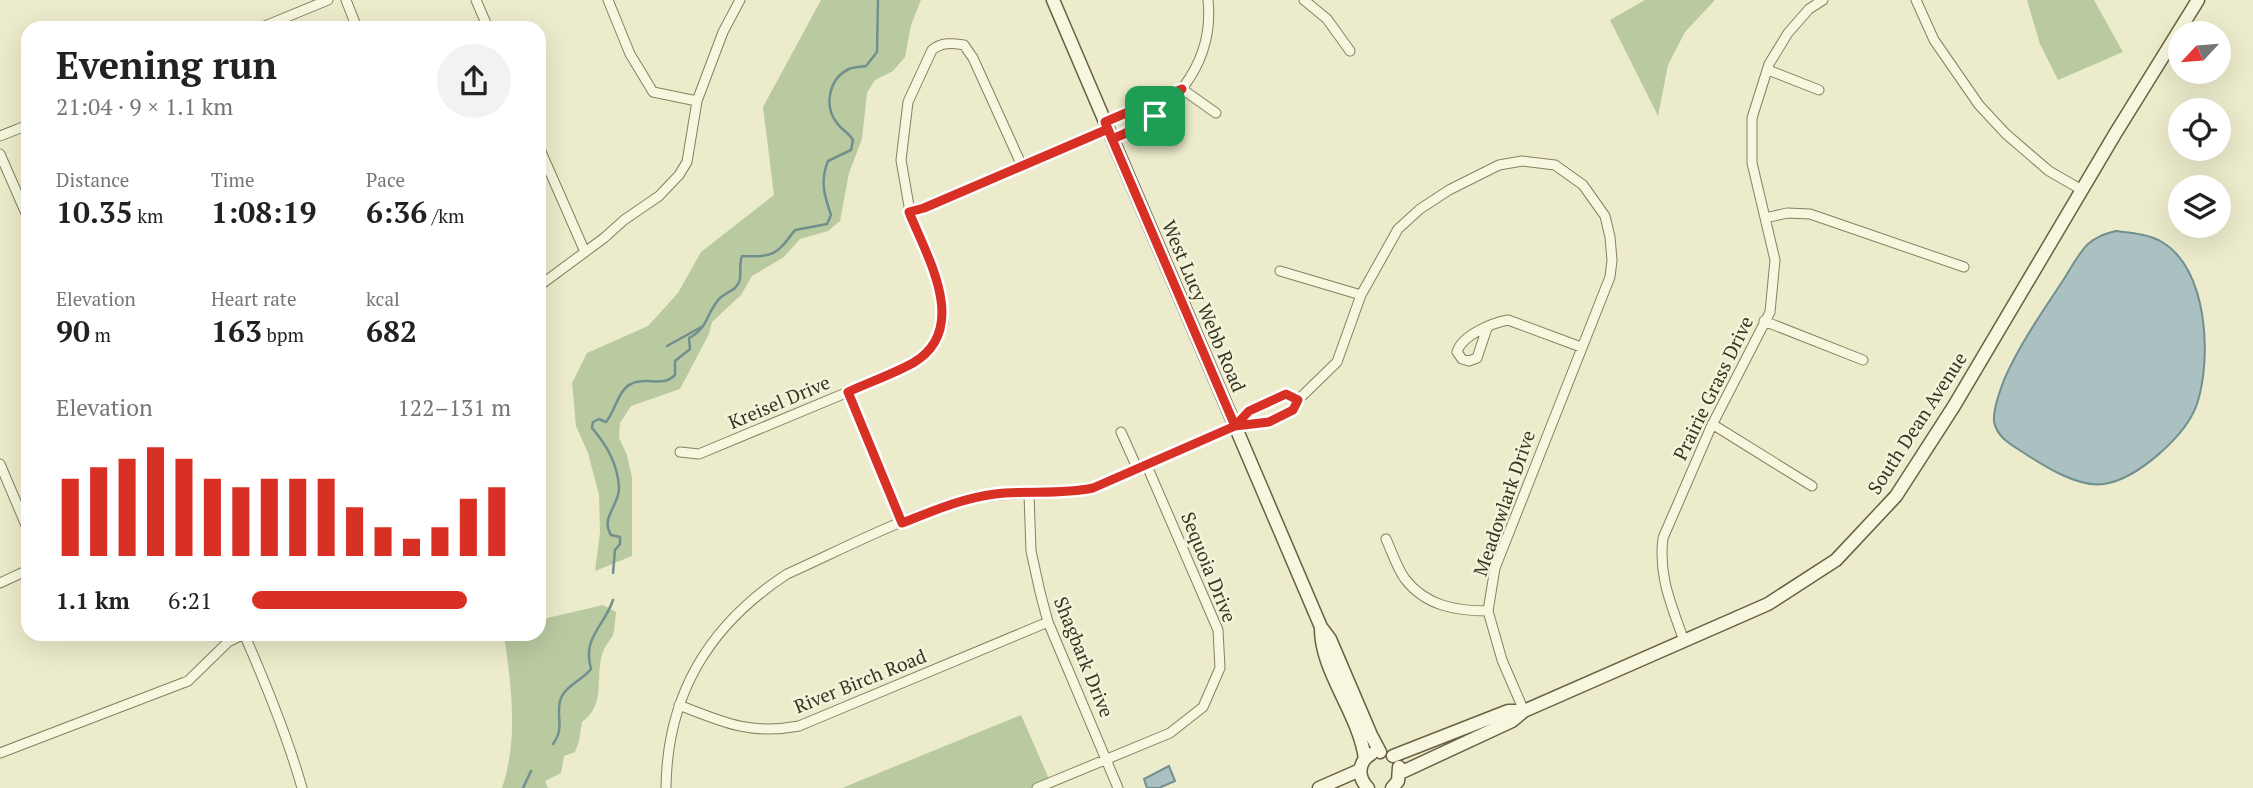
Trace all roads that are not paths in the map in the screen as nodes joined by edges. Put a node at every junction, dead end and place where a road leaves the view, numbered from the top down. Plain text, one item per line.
1 (328, 0) edge
2 (346, 0) edge
3 (476, 0) edge
4 (608, 0) edge
5 (740, 0) edge
6 (1053, 0) edge
7 (1208, 0) edge
8 (1304, 0) edge
9 (1823, 0) edge
10 (1916, 0) edge
11 (2198, 0) edge
12 (277, 21) edge
13 (354, 21) edge
14 (485, 21) edge
15 (1350, 51) dead end
16 (1768, 70) junction
17 (1182, 89) junction
18 (1819, 90) dead end
19 (697, 101) junction
20 (1216, 113) dead end
21 (21, 128) edge
22 (1108, 130) junction
23 (0, 136) edge
24 (0, 154) edge
25 (546, 163) edge
26 (1022, 166) junction
27 (2082, 190) junction
28 (21, 202) edge
29 (909, 212) junction
30 (1765, 218) junction
31 (585, 252) junction
32 (1964, 267) dead end
33 (1280, 271) dead end
34 (546, 281) edge
35 (1362, 295) junction
36 (1765, 321) junction
37 (1488, 328) dead end
38 (1581, 347) junction
39 (1863, 360) dead end
40 (848, 392) junction
41 (1298, 400) junction
42 (1712, 424) junction
43 (1235, 426) junction
44 (1121, 432) dead end
45 (680, 452) dead end
46 (0, 464) edge
47 (1142, 468) junction
48 (1812, 486) dead end
49 (1029, 494) junction
50 (21, 514) edge
51 (902, 523) junction
52 (1385, 539) dead end
53 (21, 573) edge
54 (0, 583) edge
55 (1488, 611) junction
56 (1048, 622) junction
57 (1321, 627) junction
58 (230, 641) edge
59 (247, 641) edge
60 (1684, 642) junction
61 (679, 705) junction
62 (1524, 711) junction
63 (1380, 751) junction
64 (0, 753) edge
65 (1393, 756) junction
66 (1106, 761) junction
67 (1362, 765) junction
68 (1396, 783) edge
69 (302, 788) edge
70 (666, 788) edge
71 (1037, 788) edge
72 (1118, 788) edge
73 (1319, 788) edge
74 (1365, 788) edge

1 - 12 street
2 - 13 street
3 - 14 street
4 - 19 street
5 - 19 street
6 - 22 street, West Lucy Webb Road
7 - 17 street
8 - 15 street
9 - 16 street, Prairie Grass Drive
10 - 27 street
11 - 27 street, South Dean Avenue
16 - 18 street
16 - 30 street, Prairie Grass Drive
17 - 20 street
17 - 22 street
17 - 22 street
19 - 31 street
21 - 23 street
22 - 26 street
22 - 43 street, West Lucy Webb Road
24 - 28 street
25 - 31 street
26 - 29 street
26 - 29 street, Kreisel Drive
27 - 60 street, South Dean Avenue
29 - 40 street, Kreisel Drive
30 - 32 street
30 - 36 street, Prairie Grass Drive
31 - 34 street
33 - 35 street
35 - 38 street, Meadowlark Drive
35 - 41 street, Meadowlark Drive
36 - 39 street
36 - 42 street, Prairie Grass Drive
37 - 38 street
38 - 55 street, Meadowlark Drive
40 - 45 street, Kreisel Drive
40 - 51 street
41 - 43 street, Meadowlark Drive
41 - 43 street
42 - 48 street
42 - 60 street, Prairie Grass Drive
43 - 47 street
43 - 57 street, West Lucy Webb Road
44 - 47 street, Sequoia Drive
46 - 50 street
47 - 49 street
47 - 66 street, Sequoia Drive
49 - 51 street
49 - 56 street, Shagbark Drive
51 - 61 street
52 - 55 street
53 - 54 street
55 - 62 street, Meadowlark Drive
56 - 61 street, River Birch Road
56 - 66 street, Shagbark Drive
57 - 63 street, West Lucy Webb Road
57 - 67 street, West Lucy Webb Road
58 - 64 street
59 - 69 street
60 - 62 street, South Dean Avenue
61 - 70 street
62 - 65 street, South Dean Avenue
62 - 68 street, South Dean Avenue
63 - 65 street
63 - 67 street
65 - 68 street
66 - 71 street, Sequoia Drive
66 - 72 street, Shagbark Drive
67 - 73 street
67 - 74 street, West Lucy Webb Road

